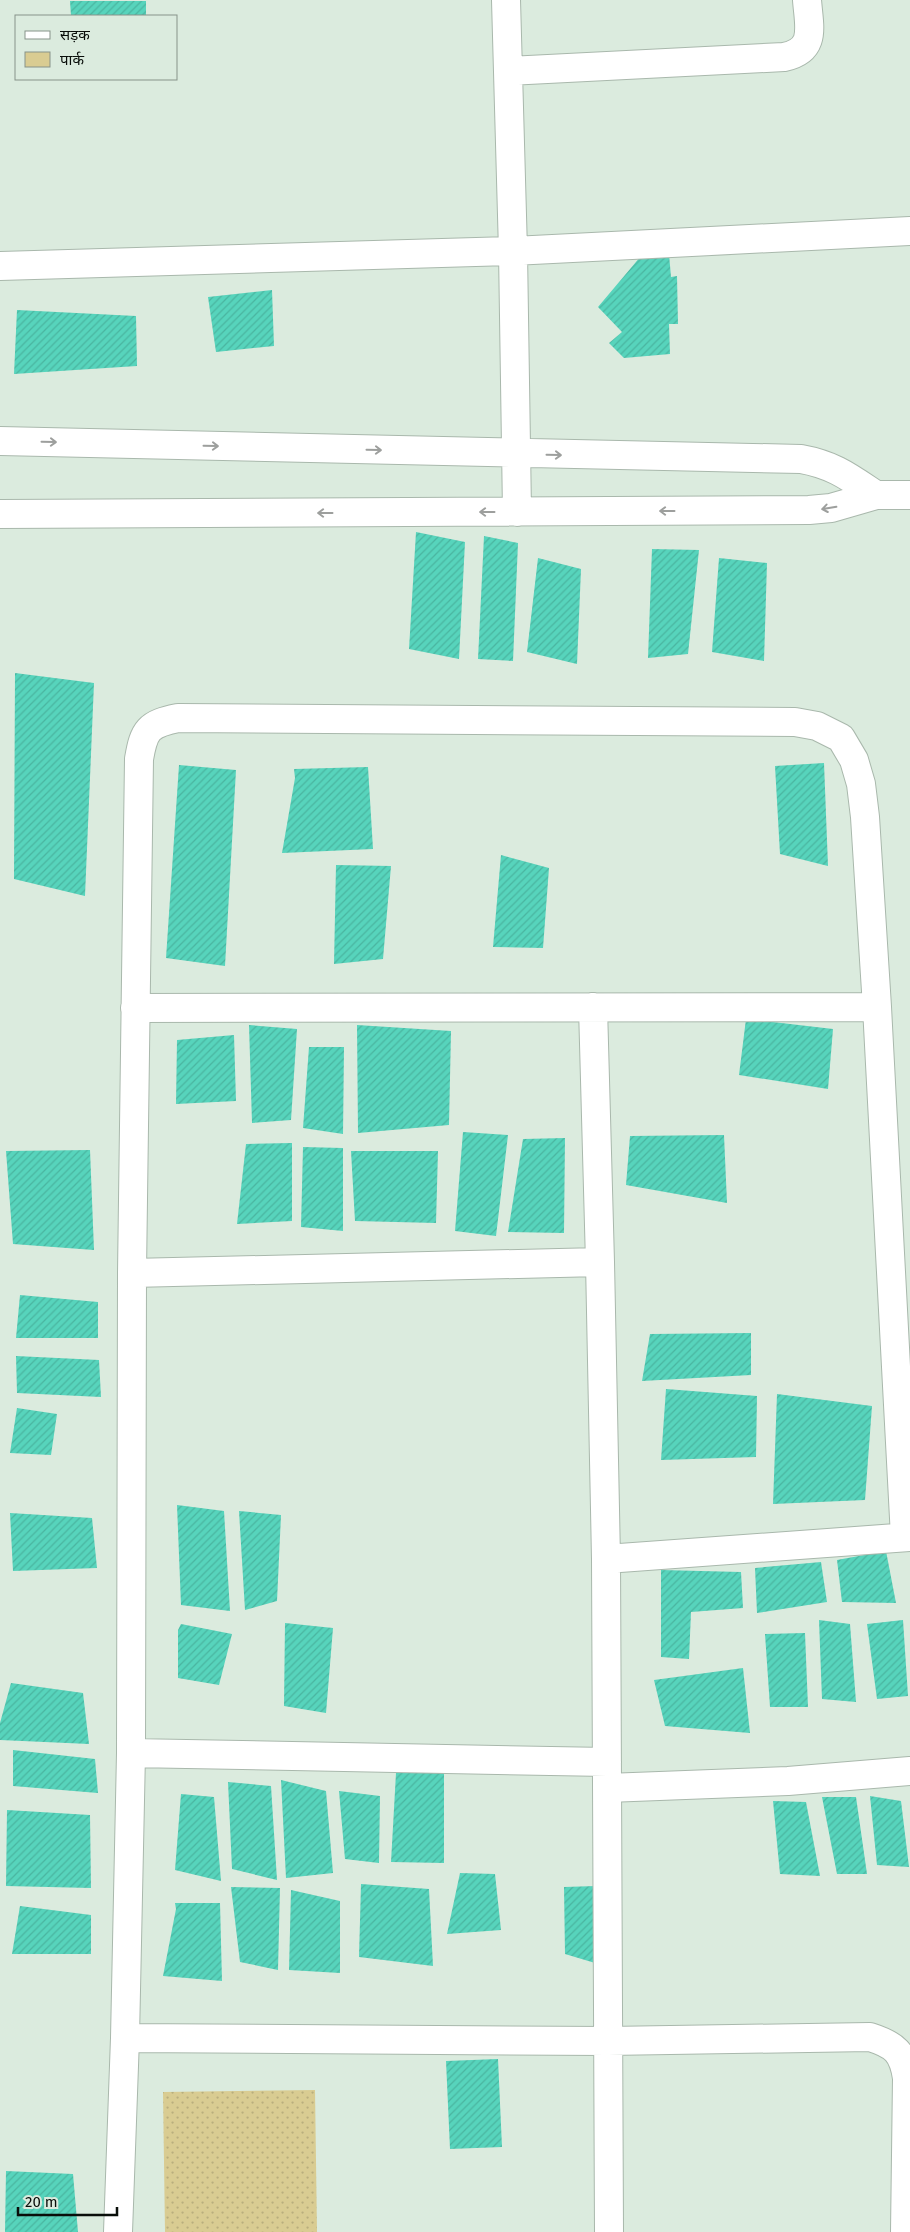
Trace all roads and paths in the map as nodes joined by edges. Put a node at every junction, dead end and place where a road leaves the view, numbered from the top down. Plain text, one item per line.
1 (506, 0) edge
2 (807, 0) edge
3 (508, 71) junction
4 (910, 231) edge
5 (513, 251) junction
6 (0, 266) edge
7 (0, 441) edge
8 (517, 454) junction
9 (876, 495) junction
10 (910, 495) edge
11 (517, 512) junction
12 (0, 514) edge
13 (593, 1007) junction
14 (877, 1007) junction
15 (135, 1008) junction
16 (600, 1262) junction
17 (132, 1273) junction
18 (908, 1537) edge
19 (606, 1558) junction
20 (131, 1753) junction
21 (910, 1771) edge
22 (607, 1775) junction
23 (125, 2038) junction
24 (608, 2041) junction
25 (118, 2232) edge
26 (609, 2232) edge
27 (905, 2232) edge

1 - 3 street
2 - 3 street
3 - 5 street
4 - 5 street
5 - 6 street
5 - 8 street
7 -> 8 street
8 -> 9 street
8 - 11 street
9 - 10 street
9 -> 11 street
11 -> 12 street
13 - 14 street
13 - 15 street
13 - 16 street
14 - 15 street
14 - 18 street
15 - 17 street
16 - 17 street
16 - 19 street
17 - 20 street
18 - 19 street
19 - 22 street
20 - 22 street
20 - 23 street
21 - 22 street
22 - 24 street
23 - 24 street
23 - 25 street
24 - 26 street
24 - 27 street

